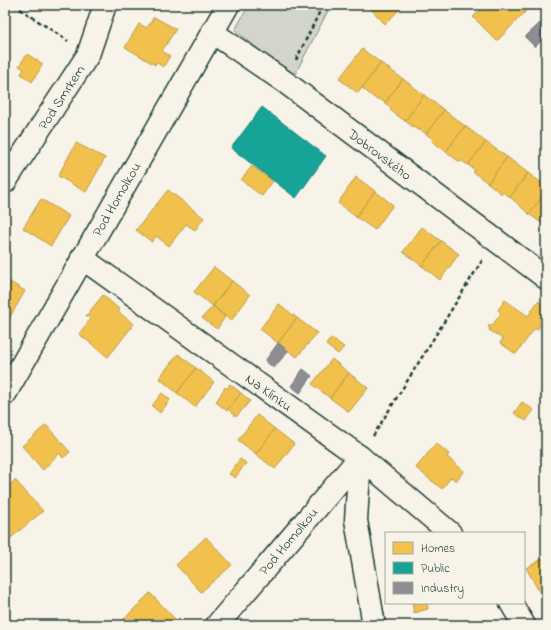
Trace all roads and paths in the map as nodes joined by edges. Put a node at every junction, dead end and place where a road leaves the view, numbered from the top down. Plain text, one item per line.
1 (14, 5) edge
2 (105, 5) edge
3 (228, 5) edge
4 (323, 5) edge
5 (212, 32) junction
6 (88, 55) junction
7 (285, 82) junction
8 (5, 182) edge
9 (494, 239) junction
10 (82, 258) junction
11 (546, 278) edge
12 (5, 394) edge
13 (360, 457) junction
14 (449, 532) edge
15 (512, 604) edge
16 (217, 625) edge
17 (374, 625) edge
18 (524, 625) edge

1 - 6 path
2 - 6 street, Pod Smrkem
3 - 5 street, Pod Homolkou
4 - 7 path
5 - 7 street, Dobrovského
5 - 10 street, Pod Homolkou
6 - 8 street, Pod Smrkem
7 - 9 street, Dobrovského
9 - 11 street, Dobrovského
9 - 13 path
10 - 12 street, Pod Homolkou
10 - 13 street, Na Klínku
13 - 14 street, Na Klínku
13 - 16 street, Pod Homolkou
13 - 17 street
15 - 18 street

